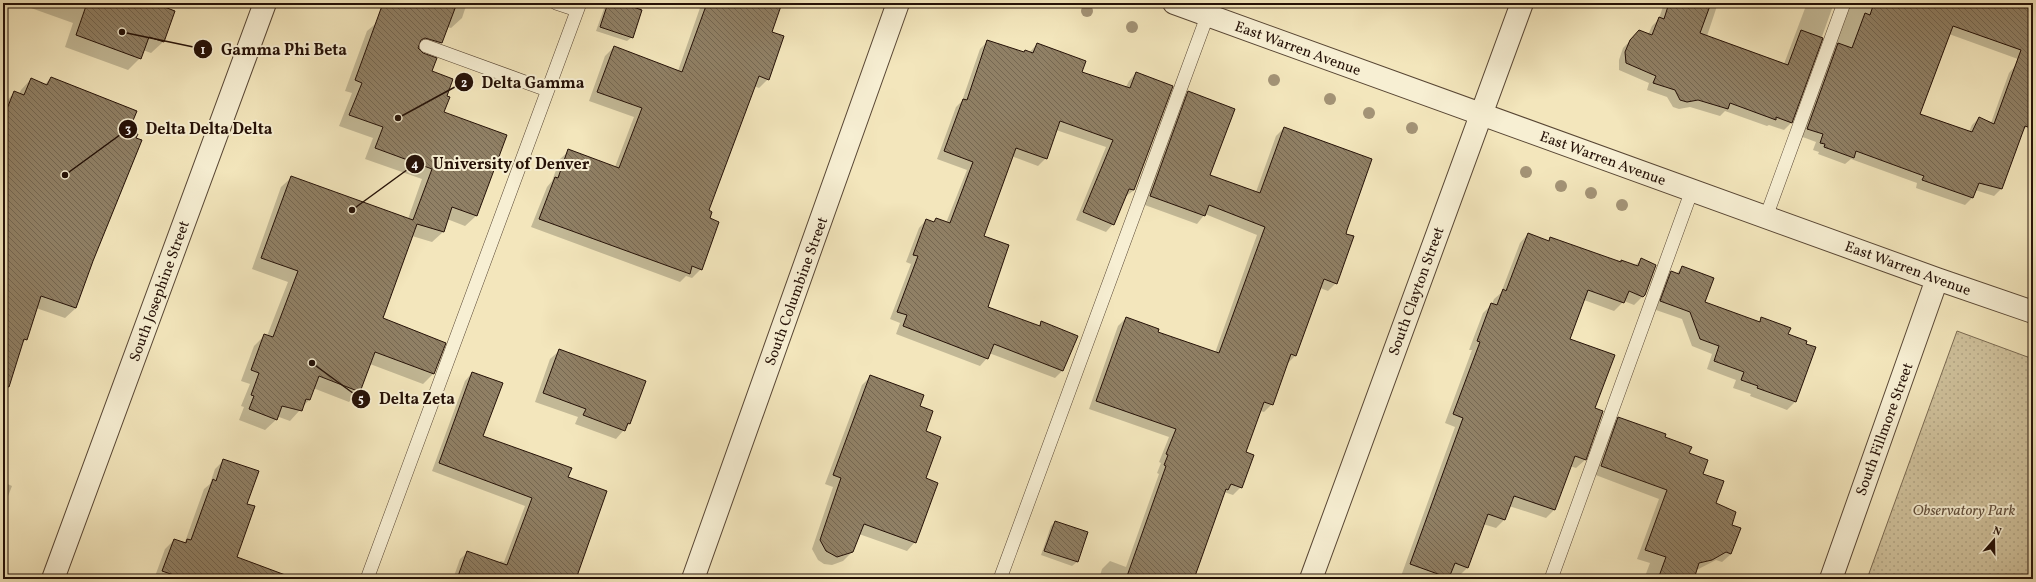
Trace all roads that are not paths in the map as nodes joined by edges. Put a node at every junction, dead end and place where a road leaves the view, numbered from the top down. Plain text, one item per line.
1 (265, 3) edge
2 (556, 3) edge
3 (898, 3) edge
4 (1174, 3) edge
5 (1522, 3) edge
6 (1844, 3) edge
7 (578, 7) edge
8 (1210, 9) edge
9 (426, 46) dead end
10 (547, 90) junction
11 (1480, 114) junction
12 (1692, 190) junction
13 (1766, 217) junction
14 (1937, 279) junction
15 (2033, 312) edge
16 (53, 579) edge
17 (367, 579) edge
18 (693, 579) edge
19 (1000, 579) edge
20 (1312, 579) edge
21 (1551, 579) edge
22 (1831, 579) edge

1 - 16 street, South Josephine Street
2 - 7 lane
3 - 18 street, South Columbine Street
4 - 8 street, East Warren Avenue
5 - 11 street, South Clayton Street
6 - 13 lane
7 - 10 lane
8 - 11 street, East Warren Avenue
8 - 19 lane
9 - 10 lane
10 - 17 lane
11 - 12 street, East Warren Avenue
11 - 20 street, South Clayton Street
12 - 13 street, East Warren Avenue
12 - 21 lane
13 - 14 street, East Warren Avenue
14 - 15 street, East Warren Avenue
14 - 22 street, South Fillmore Street

